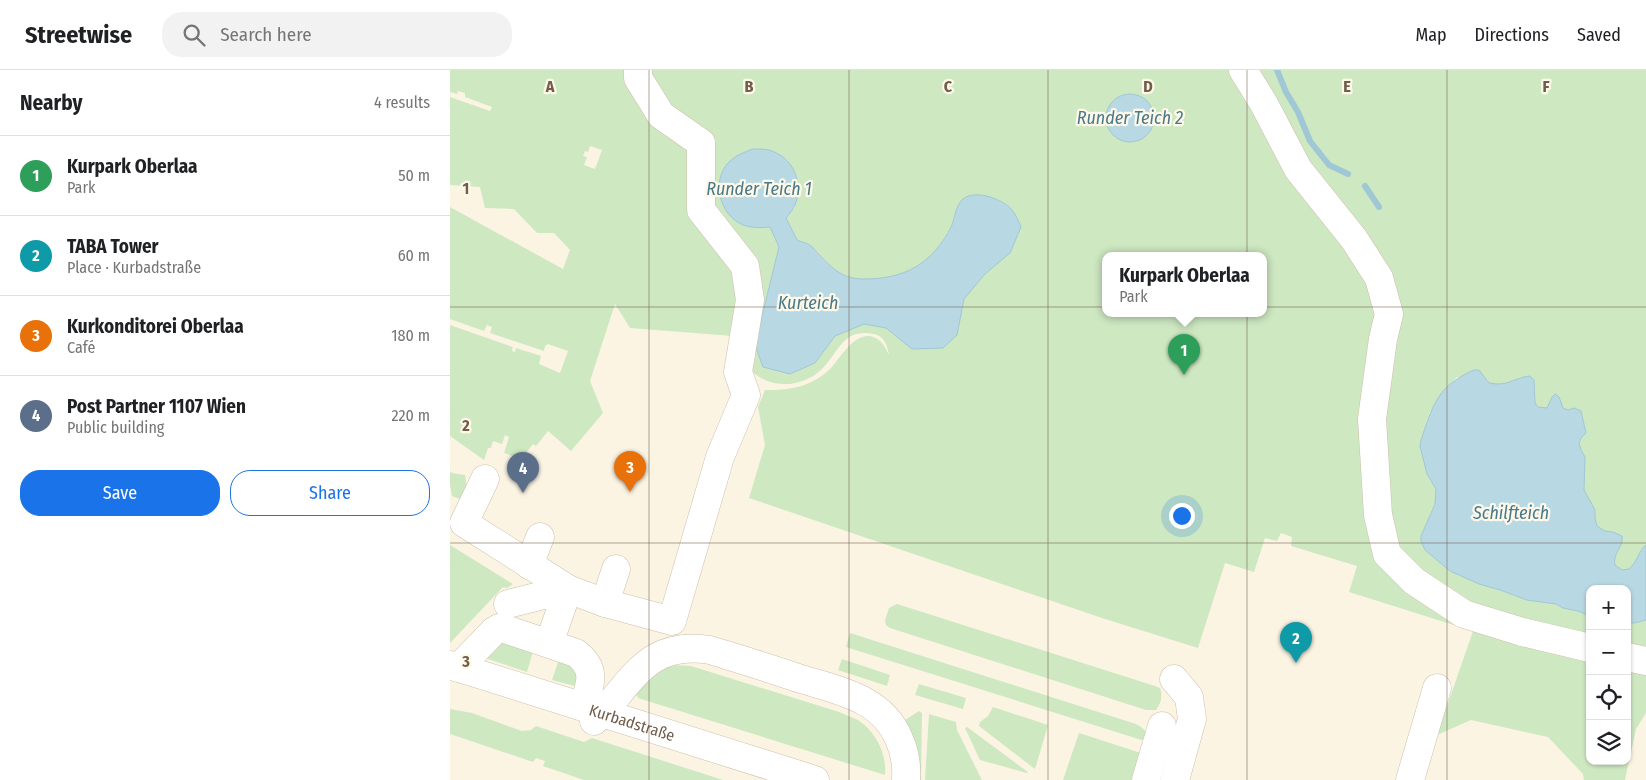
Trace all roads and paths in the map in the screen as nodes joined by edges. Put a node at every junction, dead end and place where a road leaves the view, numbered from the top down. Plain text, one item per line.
1 (638, 70) edge
2 (1243, 70) edge
3 (485, 479) dead end
4 (457, 519) edge
5 (540, 537) dead end
6 (529, 566) junction
7 (616, 569) dead end
8 (568, 589) junction
9 (605, 603) junction
10 (508, 604) dead end
11 (672, 621) junction
12 (552, 635) dead end
13 (706, 638) dead end
14 (1586, 647) edge
15 (1631, 658) edge
16 (1646, 661) edge
17 (454, 666) edge
18 (1174, 679) dead end
19 (626, 686) junction
20 (1437, 688) dead end
21 (593, 714) junction
22 (1162, 726) dead end
23 (1147, 776) edge
24 (815, 780) edge
25 (890, 780) edge
26 (906, 780) edge
27 (1175, 780) edge
28 (1410, 780) edge

1 - 11 street
2 - 14 street
3 - 4 street
4 - 6 street
5 - 6 street
6 - 8 street
7 - 9 street
8 - 9 street
8 - 10 street
8 - 12 street
9 - 11 street
11 - 13 street
15 - 16 street
17 - 21 street, Kurbadstraße
17 - 21 street
18 - 27 street
19 - 21 street
19 - 25 street
19 - 26 street
20 - 28 street
21 - 24 street, Kurbadstraße
22 - 23 street
23 - 27 street

